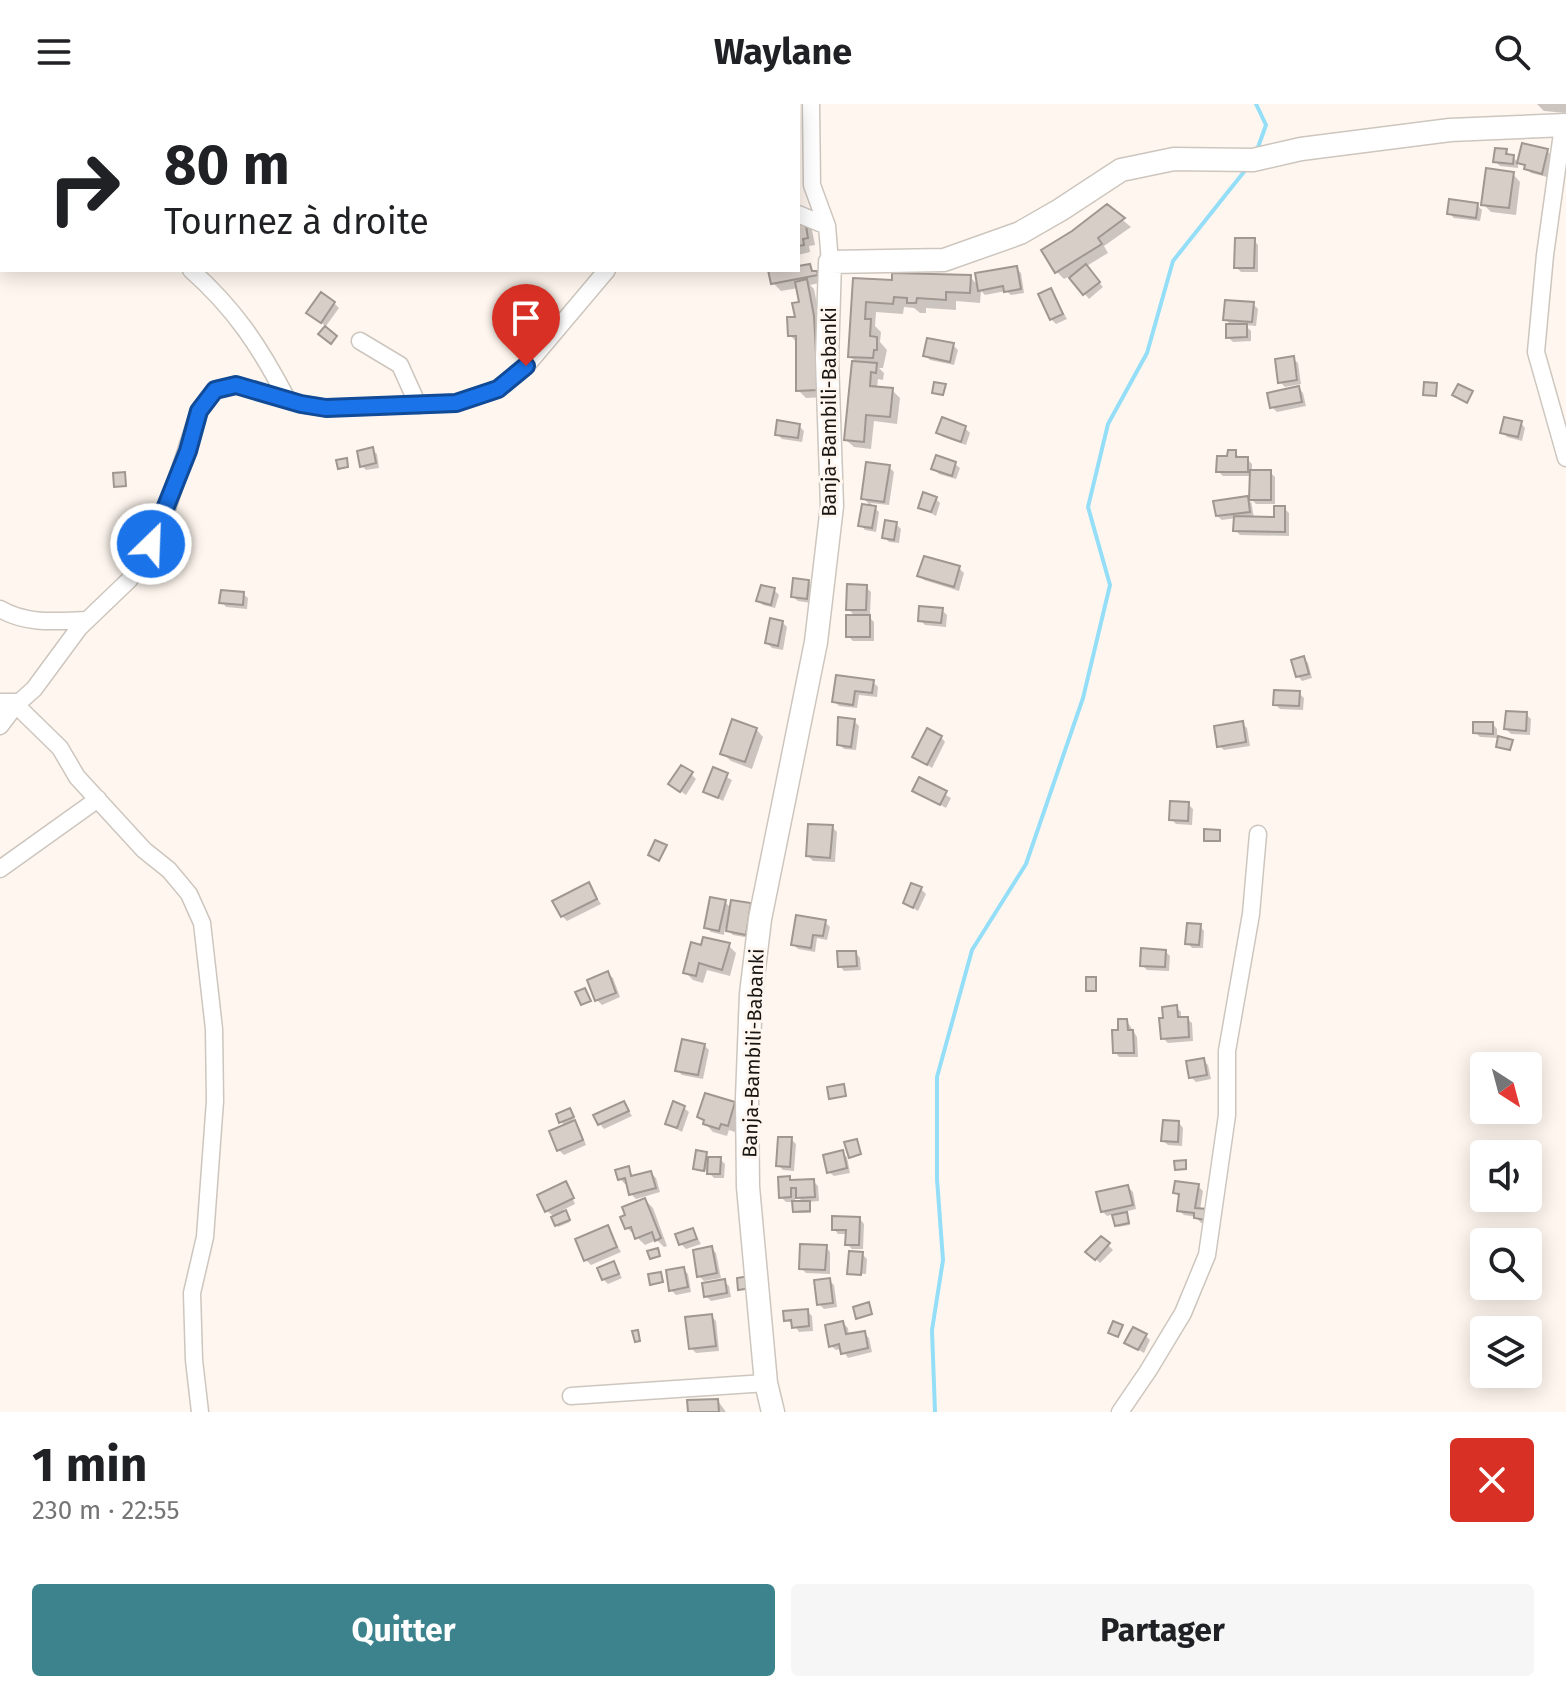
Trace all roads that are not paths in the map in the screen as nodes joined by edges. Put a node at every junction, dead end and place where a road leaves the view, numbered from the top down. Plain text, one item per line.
1 (811, 104) edge
2 (1565, 125) edge
3 (800, 215) edge
4 (827, 226) junction
5 (830, 262) junction
6 (193, 272) edge
7 (605, 272) edge
8 (360, 341) dead end
9 (287, 399) junction
10 (418, 405) junction
11 (1566, 458) edge
12 (0, 609) edge
13 (87, 620) junction
14 (5, 707) edge
15 (0, 726) edge
16 (98, 799) junction
17 (1258, 834) dead end
18 (0, 869) edge
19 (766, 1383) junction
20 (571, 1396) dead end
21 (200, 1412) edge
22 (773, 1412) edge
23 (1120, 1412) edge

1 - 4 street
2 - 5 street
2 - 11 street
3 - 4 street
4 - 5 street
5 - 19 street, Banja-Bambili-Babanki
6 - 9 street
7 - 10 street
8 - 10 street
9 - 10 street
9 - 13 street
12 - 13 street
13 - 14 street
14 - 15 street
14 - 16 street
16 - 18 street
16 - 21 street
17 - 23 street
19 - 20 street
19 - 22 street, Banja-Bambili-Babanki

